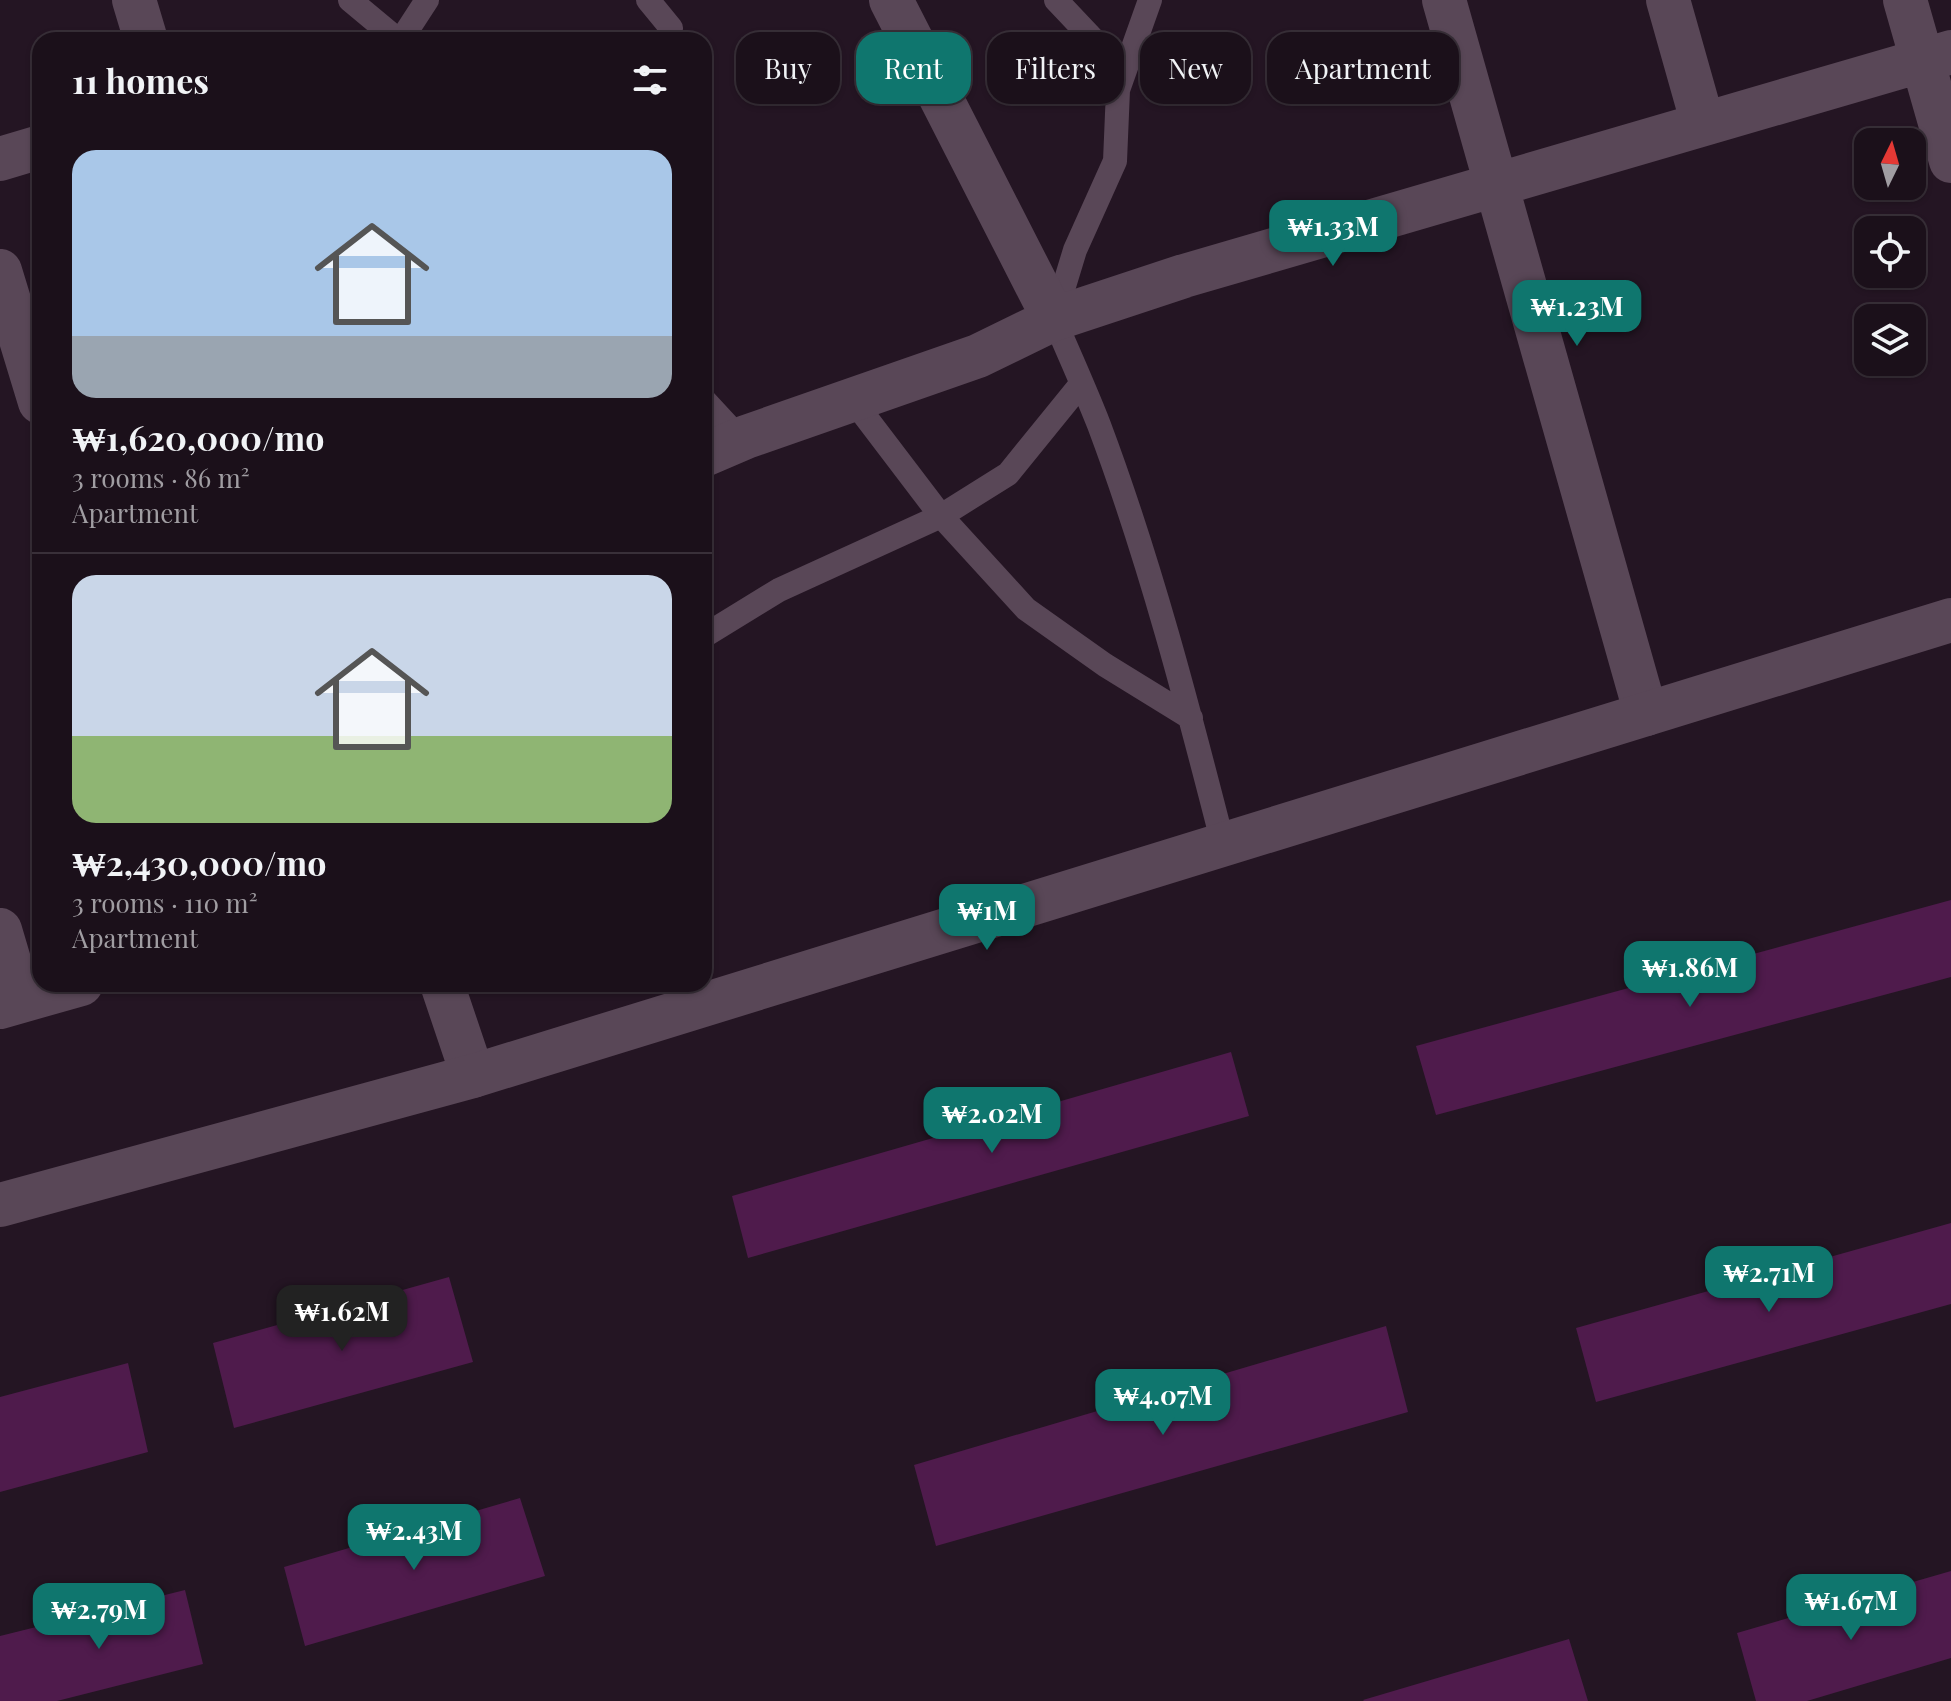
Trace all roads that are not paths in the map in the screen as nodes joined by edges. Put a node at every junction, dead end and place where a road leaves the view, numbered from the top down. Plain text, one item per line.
1 (134, 0) edge
2 (350, 0) edge
3 (427, 0) edge
4 (648, 0) edge
5 (891, 0) edge
6 (1056, 0) edge
7 (1150, 0) edge
8 (1444, 0) edge
9 (1668, 0) edge
10 (1905, 0) edge
11 (671, 28) dead end
12 (144, 32) edge
13 (390, 32) edge
14 (405, 32) edge
15 (1086, 32) edge
16 (1937, 56) edge
17 (1124, 72) edge
18 (1117, 104) edge
19 (1703, 124) junction
20 (32, 149) edge
21 (0, 159) edge
22 (1951, 161) edge
23 (1496, 185) junction
24 (0, 271) edge
25 (1054, 319) junction
26 (32, 376) edge
27 (1081, 384) junction
28 (852, 399) junction
29 (712, 421) edge
30 (722, 447) edge
31 (941, 516) junction
32 (1951, 620) edge
33 (712, 631) edge
34 (1646, 714) junction
35 (1191, 718) junction
36 (1223, 844) junction
37 (0, 930) edge
38 (53, 992) edge
39 (445, 992) edge
40 (10, 1004) edge
41 (473, 1076) junction
42 (0, 1205) edge

1 - 12 street
2 - 13 lane
3 - 14 lane
4 - 11 lane
5 - 25 street
6 - 15 lane
7 - 17 lane
8 - 23 street
9 - 19 street
10 - 16 street
16 - 19 street
16 - 22 street
18 - 25 lane
19 - 23 street
20 - 21 street
23 - 25 street
23 - 34 street
24 - 26 street
25 - 27 lane
25 - 28 street
27 - 31 lane
27 - 35 lane
28 - 30 street
28 - 31 lane
29 - 30 lane
31 - 33 lane
31 - 35 lane
32 - 34 street
34 - 36 street
35 - 36 lane
36 - 41 street
37 - 40 street
38 - 40 street
39 - 41 street
41 - 42 street

